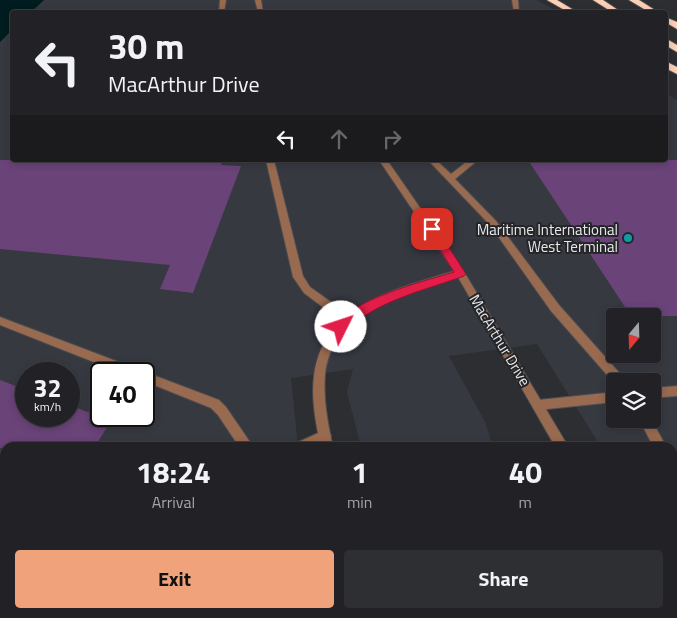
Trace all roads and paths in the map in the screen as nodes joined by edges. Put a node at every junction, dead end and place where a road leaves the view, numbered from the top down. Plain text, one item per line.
1 (551, 0) edge
2 (597, 0) edge
3 (633, 0) edge
4 (569, 10) edge
5 (614, 10) edge
6 (650, 10) edge
7 (270, 162) edge
8 (384, 162) edge
9 (434, 162) edge
10 (471, 162) edge
11 (450, 179) junction
12 (460, 274) junction
13 (348, 320) junction
14 (0, 321) edge
15 (107, 362) edge
16 (612, 373) edge
17 (155, 380) edge
18 (677, 391) edge
19 (661, 393) edge
20 (606, 398) edge
21 (538, 405) junction
22 (650, 428) edge
23 (244, 442) edge
24 (326, 442) edge
25 (560, 442) edge
26 (658, 442) edge

1 - 4 highway
2 - 5 highway
3 - 6 highway
7 - 13 street
8 - 12 street, MacArthur Drive
9 - 11 street
10 - 11 street
11 - 16 street
12 - 13 street
12 - 21 street, MacArthur Drive
13 - 24 street
14 - 15 street
17 - 23 street
18 - 19 street
20 - 21 street
21 - 25 street, MacArthur Drive
22 - 26 street

